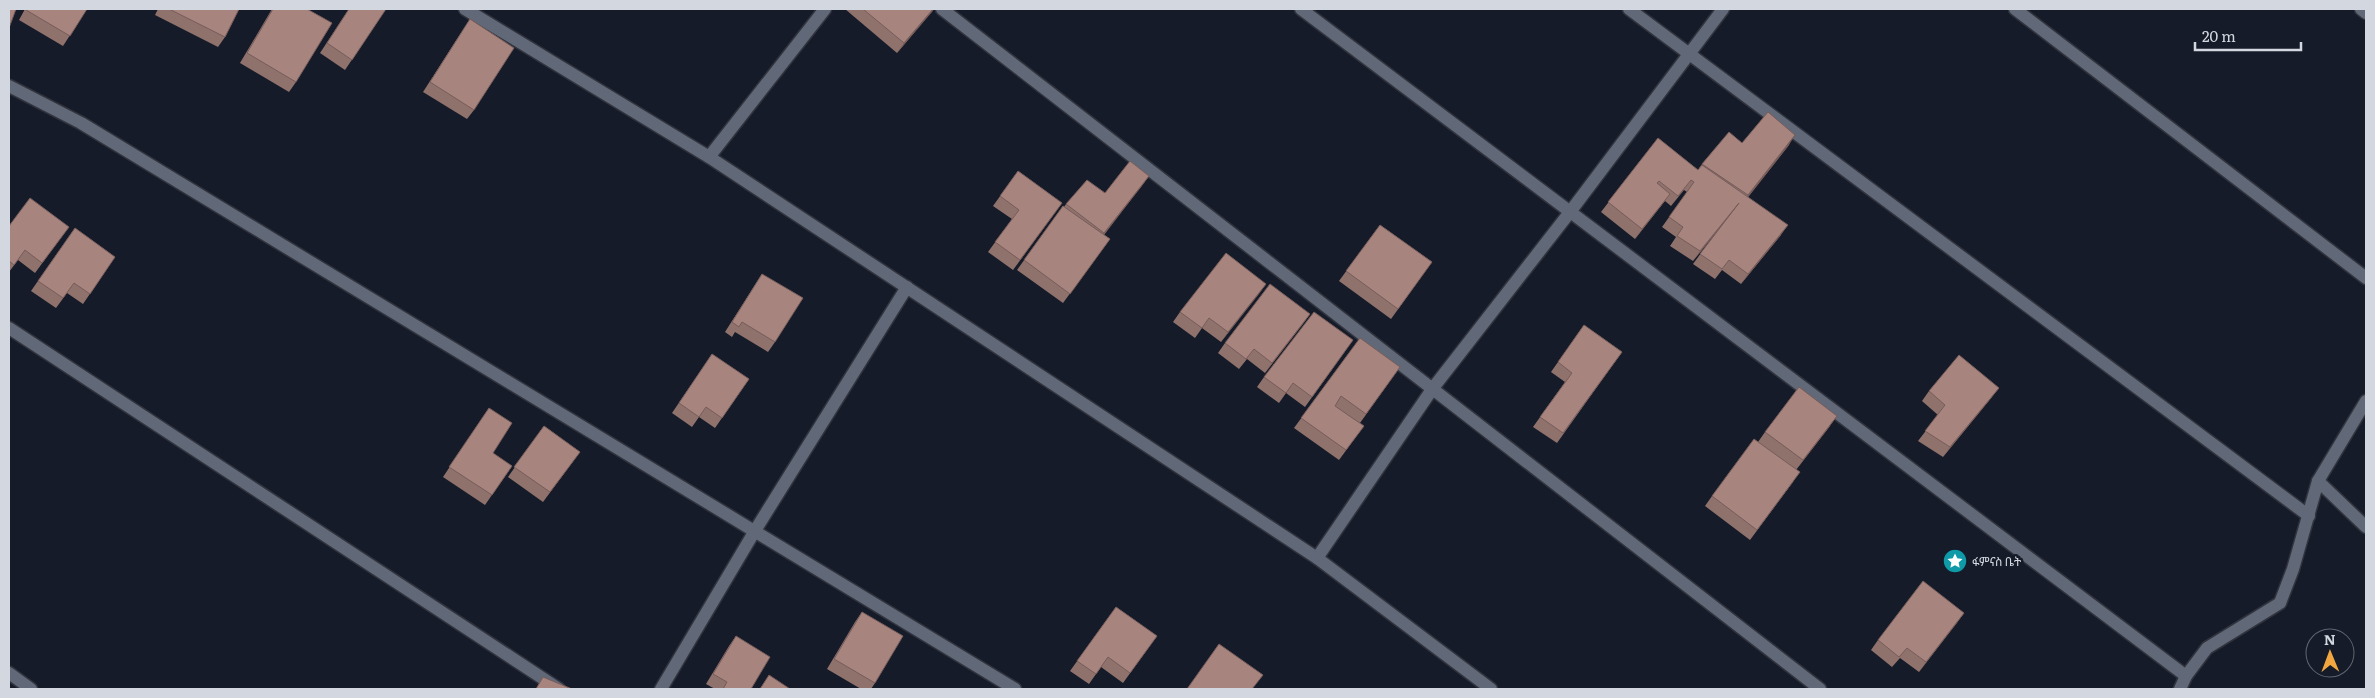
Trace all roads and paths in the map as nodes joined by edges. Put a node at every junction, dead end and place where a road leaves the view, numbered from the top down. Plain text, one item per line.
1 (465, 9) edge
2 (825, 9) edge
3 (942, 9) edge
4 (1301, 9) edge
5 (1629, 9) edge
6 (1722, 9) edge
7 (2015, 9) edge
8 (2361, 9) edge
9 (2366, 13) edge
10 (1688, 54) junction
11 (9, 86) edge
12 (709, 157) junction
13 (1570, 212) junction
14 (2366, 278) edge
15 (907, 287) junction
16 (9, 328) edge
17 (1433, 388) junction
18 (2366, 401) edge
19 (2318, 481) junction
20 (2309, 516) junction
21 (2366, 527) edge
22 (756, 529) junction
23 (1317, 558) junction
24 (9, 673) edge
25 (2186, 676) junction
26 (31, 689) edge
27 (560, 689) edge
28 (661, 689) edge
29 (1015, 689) edge
30 (1491, 689) edge
31 (1820, 689) edge
32 (2180, 689) edge

1 - 12 street
2 - 12 street
3 - 17 street
4 - 13 street
5 - 10 street
6 - 10 street
7 - 14 street
8 - 9 street
10 - 13 street
10 - 20 street
11 - 22 street
12 - 15 street
13 - 17 street
13 - 25 street
15 - 22 street
15 - 23 street
16 - 27 street
17 - 23 street
17 - 31 street
18 - 19 street
19 - 20 street
19 - 21 street
20 - 25 street
22 - 28 street
22 - 29 street
23 - 30 street
24 - 26 street
25 - 32 street

